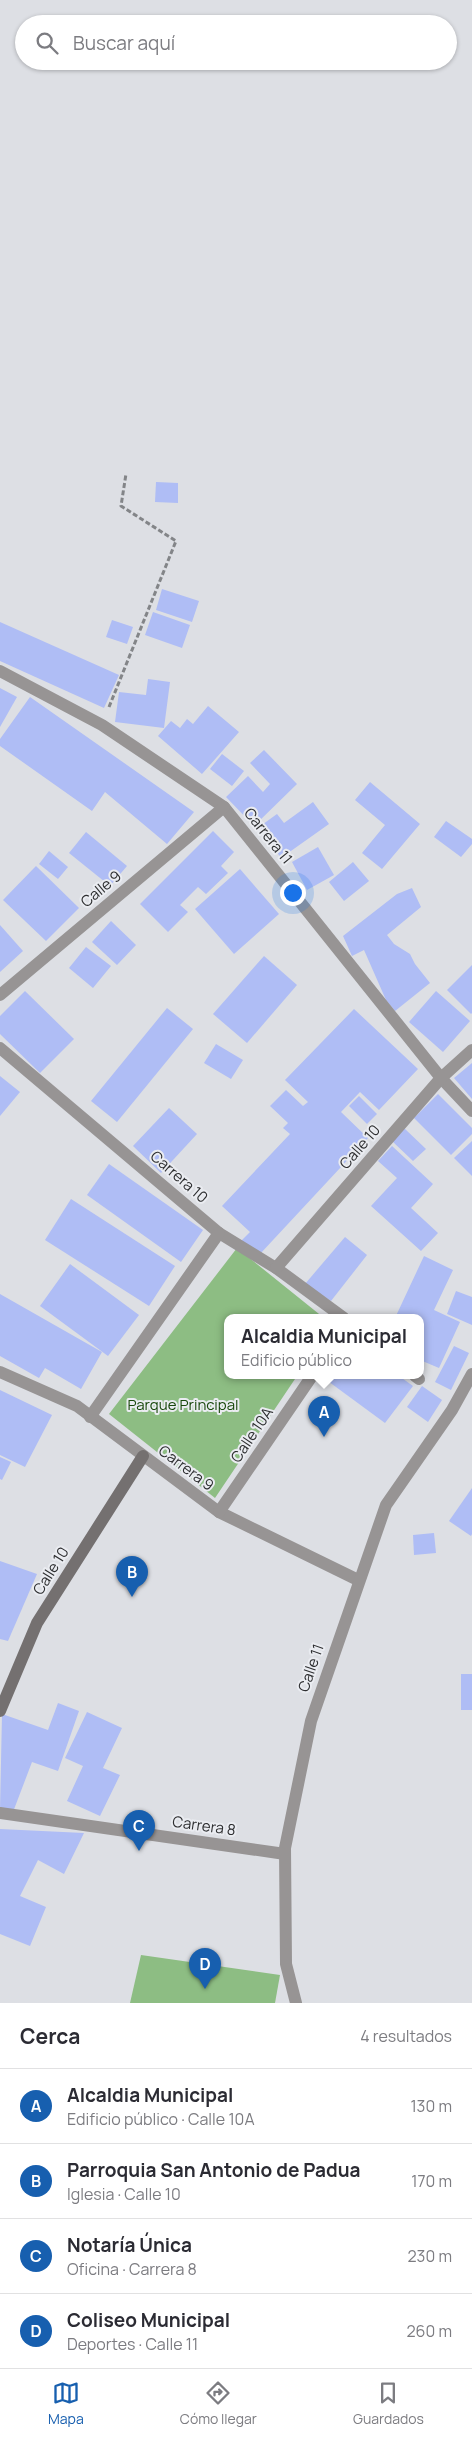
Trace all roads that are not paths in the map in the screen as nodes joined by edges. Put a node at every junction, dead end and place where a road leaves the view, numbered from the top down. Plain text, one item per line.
1 (0, 671) edge
2 (224, 807) junction
3 (0, 995) edge
4 (0, 1048) edge
5 (472, 1050) edge
6 (441, 1078) junction
7 (472, 1111) edge
8 (219, 1233) junction
9 (276, 1268) junction
10 (339, 1314) edge
11 (0, 1372) edge
12 (472, 1374) edge
13 (310, 1379) edge
14 (90, 1417) junction
15 (143, 1456) junction
16 (219, 1512) junction
17 (358, 1580) junction
18 (0, 1711) edge
19 (0, 1813) edge
20 (285, 1854) junction
21 (296, 2003) edge

1 - 2 street, Carrera 11
2 - 3 street, Calle 9
2 - 6 street, Carrera 11
4 - 8 street, Carrera 10
5 - 6 street, Calle 10
6 - 7 street, Carrera 11
6 - 9 street, Calle 10
8 - 9 street, Carrera 10
8 - 14 street
9 - 10 street, Carrera 10
11 - 14 street, Carrera 9
12 - 17 street, Calle 11
13 - 16 street, Calle 10A
14 - 15 street, Carrera 9
15 - 16 street, Carrera 9
15 - 18 street, Calle 10
16 - 17 street, Carrera 9
17 - 20 street, Calle 11
19 - 20 street, Carrera 8
20 - 21 street, Calle 11

